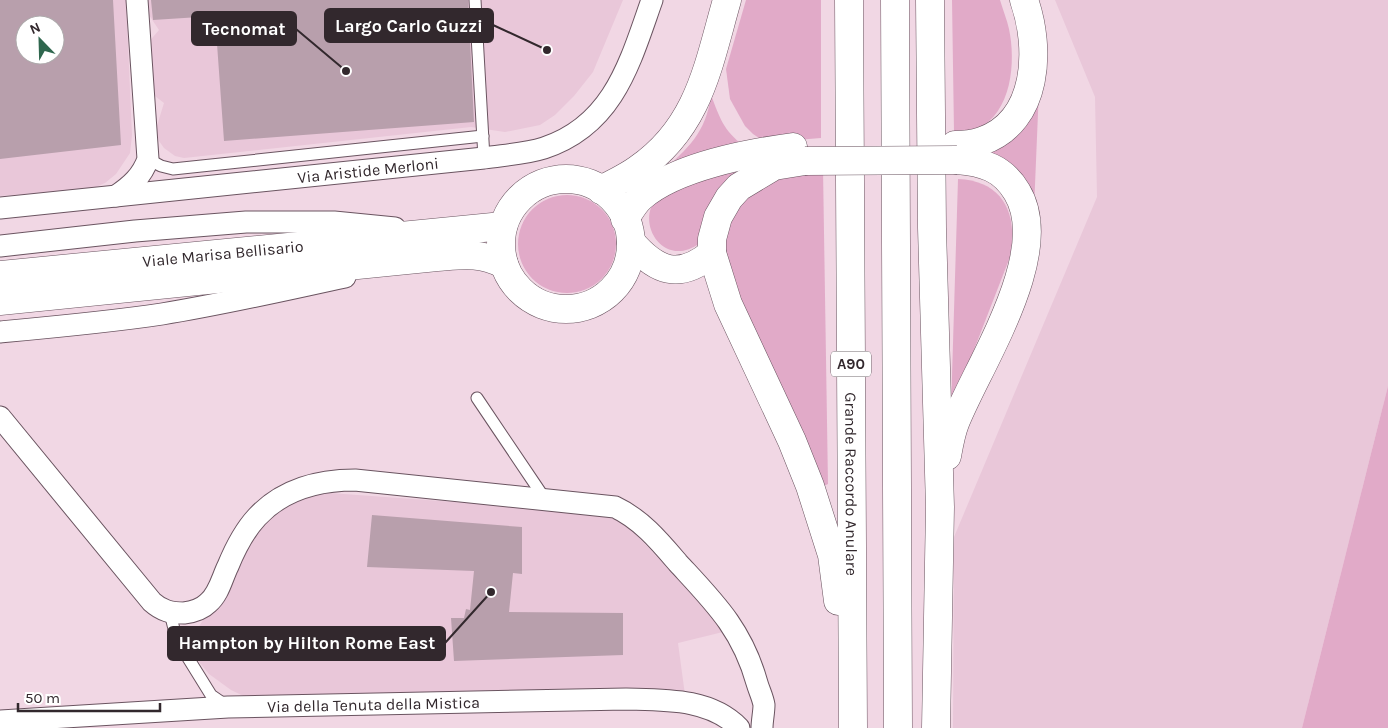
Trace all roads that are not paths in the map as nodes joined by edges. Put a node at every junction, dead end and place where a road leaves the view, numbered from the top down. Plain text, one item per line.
1 (137, 0) edge
2 (475, 0) edge
3 (652, 0) edge
4 (727, 0) edge
5 (849, 0) edge
6 (895, 0) edge
7 (930, 0) edge
8 (1024, 0) edge
9 (483, 136) junction
10 (956, 152) junction
11 (806, 153) junction
12 (148, 158) junction
13 (484, 158) junction
14 (294, 166) junction
15 (602, 190) junction
16 (116, 196) junction
17 (0, 208) edge
18 (504, 226) junction
19 (628, 230) junction
20 (441, 245) junction
21 (0, 246) edge
22 (712, 253) junction
23 (504, 264) junction
24 (0, 276) edge
25 (40, 285) junction
26 (0, 301) edge
27 (30, 329) junction
28 (0, 332) edge
29 (0, 347) edge
30 (477, 398) dead end
31 (0, 417) edge
32 (544, 499) junction
33 (940, 507) junction
34 (170, 612) junction
35 (228, 707) junction
36 (852, 716) edge
37 (0, 721) edge
38 (739, 728) edge
39 (762, 728) edge
40 (898, 728) edge
41 (936, 728) edge

1 - 12 street
2 - 9 lane
3 - 13 street, Via Aristide Merloni
4 - 15 main road
5 - 36 main road, Grande Raccordo Anulare / A90
6 - 40 main road
7 - 33 main road
8 - 10 main road
9 - 13 lane
9 - 14 lane
10 - 11 main road, bridge
10 - 33 main road
11 - 19 main road
11 - 22 main road
12 - 14 lane
12 - 16 street
13 - 14 street, Via Aristide Merloni
14 - 16 street, Via Aristide Merloni
15 - 18 main road
15 - 19 main road
16 - 17 street, Via Aristide Merloni
18 - 20 main road, Viale Marisa Bellisario
18 - 23 main road
19 - 22 main road
19 - 23 main road
20 - 21 street, Viale Marisa Bellisario
20 - 23 main road, Viale Marisa Bellisario
20 - 25 main road, Viale Marisa Bellisario
20 - 27 street, Viale Marisa Bellisario
22 - 36 main road
24 - 25 main road, Viale Marisa Bellisario
25 - 26 main road, Viale Marisa Bellisario
27 - 28 street, Viale Marisa Bellisario
27 - 29 street, Viale Marisa Bellisario
30 - 32 lane
31 - 34 street
32 - 34 street
32 - 39 street
33 - 41 main road
34 - 35 lane
35 - 37 street, Via della Tenuta della Mistica
35 - 38 street, Via della Tenuta della Mistica

